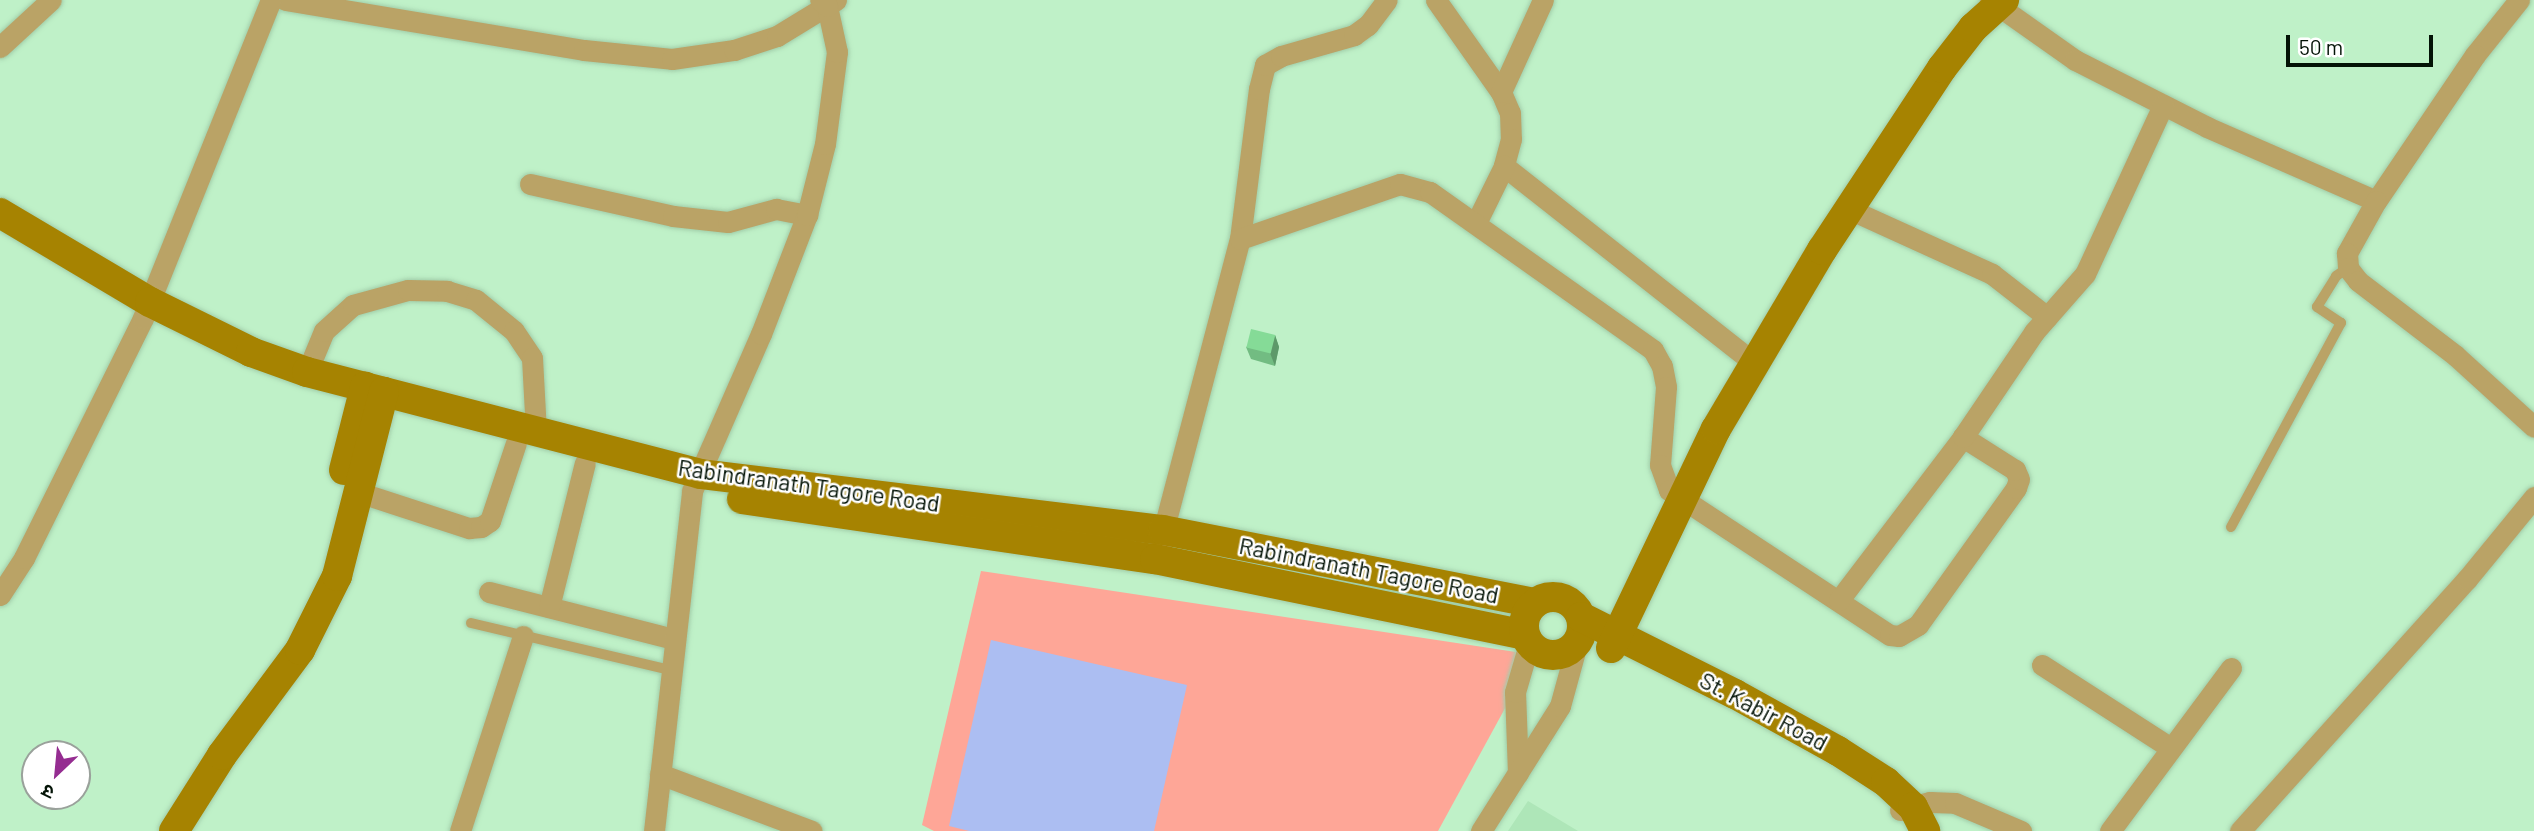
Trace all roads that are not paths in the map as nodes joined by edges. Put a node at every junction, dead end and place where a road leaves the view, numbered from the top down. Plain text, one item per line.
1 (51, 0) edge
2 (271, 0) edge
3 (285, 0) edge
4 (1387, 0) edge
5 (1436, 0) edge
6 (1544, 0) edge
7 (2519, 0) edge
8 (830, 1) edge
9 (1997, 2) edge
10 (392, 8) edge
11 (0, 47) edge
12 (1501, 92) junction
13 (2163, 105) junction
14 (1504, 166) junction
15 (530, 184) dead end
16 (2376, 201) junction
17 (1849, 209) junction
18 (0, 213) edge
19 (807, 215) junction
20 (1476, 223) junction
21 (0, 235) edge
22 (1240, 239) junction
23 (2348, 268) junction
24 (146, 310) junction
25 (2047, 317) junction
26 (1754, 363) junction
27 (307, 372) junction
28 (372, 398) junction
29 (2534, 427) edge
30 (526, 437) junction
31 (1963, 437) junction
32 (585, 463) junction
33 (696, 482) junction
34 (358, 492) junction
35 (2534, 497) edge
36 (1680, 499) junction
37 (2231, 527) dead end
38 (1163, 530) junction
39 (1155, 559) junction
40 (489, 592) dead end
41 (0, 595) edge
42 (1839, 600) junction
43 (1535, 603) junction
44 (549, 607) junction
45 (319, 611) junction
46 (471, 623) dead end
47 (1579, 632) junction
48 (523, 636) junction
49 (673, 639) junction
50 (1527, 639) junction
51 (1615, 641) junction
52 (2042, 665) dead end
53 (2231, 668) dead end
54 (670, 670) junction
55 (2171, 748) junction
56 (1518, 773) junction
57 (660, 774) junction
58 (1911, 820) edge
59 (174, 831) edge
60 (460, 831) edge
61 (654, 831) edge
62 (812, 831) edge
63 (1481, 831) edge
64 (2021, 831) edge
65 (2109, 831) edge
66 (2240, 831) edge

1 - 11 street
2 - 24 street
3 - 10 street
4 - 22 street
5 - 12 street
6 - 12 street
7 - 16 street
8 - 10 street
8 - 19 street
9 - 13 street
9 - 17 main road
12 - 14 street
13 - 16 street
13 - 25 street
14 - 20 street
14 - 26 street
15 - 19 street
16 - 23 street
17 - 25 street
17 - 26 main road
18 - 24 main road, Rabindranath Tagore Road
19 - 33 street
20 - 22 street
20 - 36 street
21 - 24 main road, Rabindranath Tagore Road
22 - 38 street
23 - 29 street
23 - 37 lane
24 - 27 main road, Rabindranath Tagore Road
24 - 28 main road, Rabindranath Tagore Road
24 - 41 street
25 - 31 street
26 - 36 main road
27 - 28 main road, Rabindranath Tagore Road
27 - 30 street
28 - 30 main road, Rabindranath Tagore Road
28 - 34 main road
28 - 45 main road
30 - 32 main road, Rabindranath Tagore Road
30 - 33 main road, Rabindranath Tagore Road
30 - 34 street
31 - 42 street
31 - 42 street
32 - 33 main road, Rabindranath Tagore Road
32 - 44 street
33 - 38 main road, Rabindranath Tagore Road
33 - 39 main road, Rabindranath Tagore Road
33 - 49 street
34 - 45 main road
35 - 66 street
36 - 42 street
36 - 51 main road
38 - 39 street
38 - 43 main road, Rabindranath Tagore Road
39 - 50 main road, Rabindranath Tagore Road
40 - 44 street
43 - 47 main road, Rabindranath Tagore Road
43 - 50 main road, Rabindranath Tagore Road
44 - 49 street
45 - 59 main road
46 - 48 lane
47 - 50 main road, Rabindranath Tagore Road
47 - 51 main road, St. Kabir Road
47 - 56 street
48 - 54 lane
48 - 60 street
49 - 54 street
50 - 56 street
51 - 58 main road, St. Kabir Road
52 - 55 street
53 - 55 street
54 - 57 street
55 - 65 street
56 - 63 street
57 - 61 street
57 - 62 street
58 - 64 street

